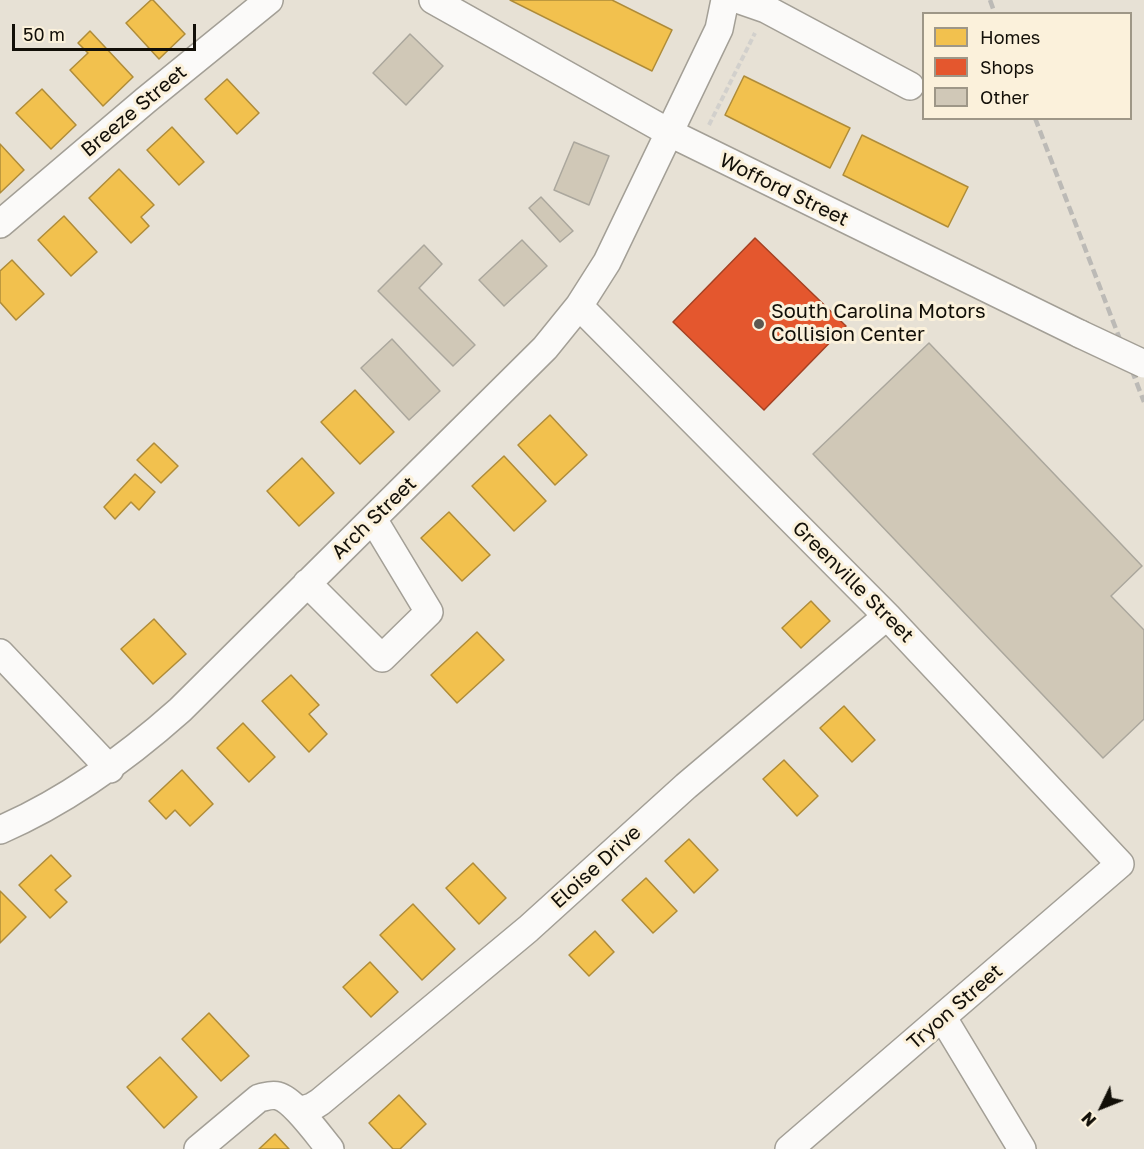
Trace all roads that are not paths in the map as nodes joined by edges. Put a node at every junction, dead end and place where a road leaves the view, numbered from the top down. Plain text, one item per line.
1 (269, 0) edge
2 (433, 0) edge
3 (725, 0) edge
4 (740, 0) edge
5 (910, 86) dead end
6 (670, 133) junction
7 (0, 224) edge
8 (579, 306) junction
9 (1144, 364) edge
10 (373, 519) junction
11 (307, 583) junction
12 (887, 616) junction
13 (0, 653) edge
14 (110, 769) junction
15 (0, 830) edge
16 (1120, 864) joint
17 (943, 1018) junction
18 (299, 1111) junction
19 (198, 1149) edge
20 (330, 1149) edge
21 (789, 1149) edge
22 (1022, 1149) edge

1 - 7 street, Breeze Street
2 - 6 street, Wofford Street
3 - 6 street, Arch Street
4 - 5 street
6 - 8 street, Arch Street
6 - 9 street, Wofford Street, bridge
8 - 10 street, Arch Street
8 - 12 street, Greenville Street
10 - 11 street, Arch Street
10 - 11 street
11 - 14 street, Arch Street
12 - 16 street, Greenville Street
12 - 18 street, Eloise Drive
13 - 14 street
14 - 15 street, Arch Street
16 - 17 street, Tryon Street
17 - 21 street, Tryon Street
17 - 22 street
18 - 19 street
18 - 20 street

